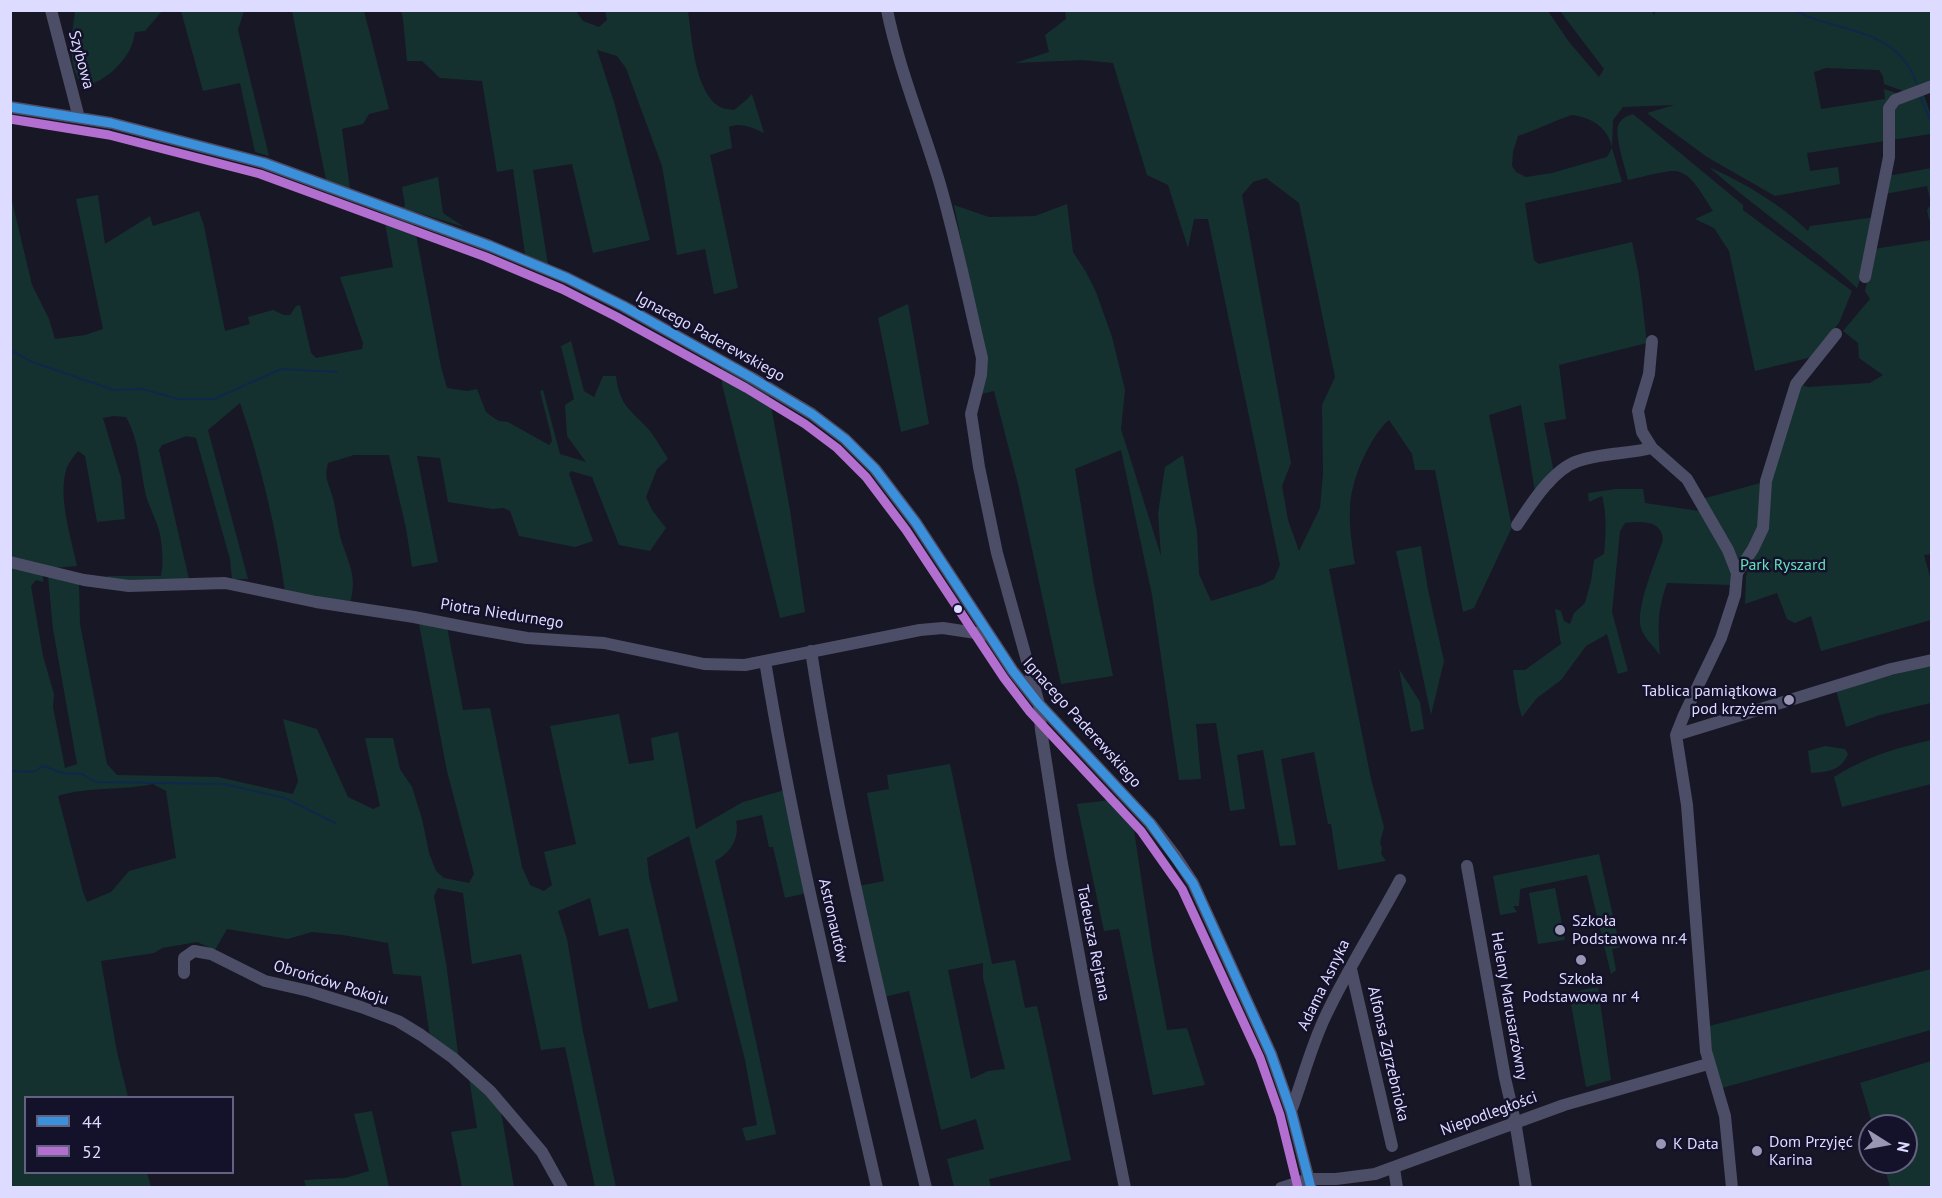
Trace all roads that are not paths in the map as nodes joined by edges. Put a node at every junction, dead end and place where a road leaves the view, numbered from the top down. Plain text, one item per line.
1 (51, 10) edge
2 (887, 10) edge
3 (1923, 90) edge
4 (10, 107) edge
5 (79, 118) junction
6 (1865, 277) dead end
7 (1836, 334) dead end
8 (1652, 341) dead end
9 (1652, 448) junction
10 (1516, 525) dead end
11 (10, 562) edge
12 (1737, 573) junction
13 (989, 635) junction
14 (811, 651) junction
15 (765, 660) junction
16 (1932, 660) edge
17 (1039, 704) junction
18 (1676, 735) junction
19 (1467, 866) dead end
20 (1400, 880) dead end
21 (1351, 969) junction
22 (184, 973) dead end
23 (1708, 1064) junction
24 (1291, 1111) junction
25 (1515, 1121) junction
26 (1392, 1146) dead end
27 (1394, 1168) junction
28 (1310, 1184) edge
29 (562, 1188) edge
30 (877, 1188) edge
31 (926, 1188) edge
32 (1125, 1188) edge
33 (1281, 1188) edge
34 (1397, 1188) edge
35 (1526, 1188) edge
36 (1732, 1188) edge

1 - 5 street, Szybowa
2 - 17 street, Tadeusza Rejtana
3 - 6 street
4 - 5 street, Ignacego Paderewskiego
5 - 13 street, Ignacego Paderewskiego
7 - 12 street
8 - 9 street
9 - 10 street
9 - 12 street
11 - 15 street, Piotra Niedurnego
12 - 18 street
13 - 14 street, Piotra Niedurnego
13 - 17 street, Ignacego Paderewskiego
14 - 15 street, Piotra Niedurnego
14 - 31 street
15 - 30 street, Astronautów
16 - 18 street
17 - 24 street, Ignacego Paderewskiego
17 - 32 street, Tadeusza Rejtana
18 - 23 street
19 - 25 street, Heleny Marusarzówny
20 - 21 street, Adama Asnyka
21 - 24 street, Adama Asnyka
21 - 26 street, Alfonsa Zgrzebnioka
22 - 29 street, Obrońców Pokoju
23 - 25 street, Niepodległości
23 - 36 street
24 - 28 street, Ignacego Paderewskiego
25 - 27 street, Niepodległości
25 - 35 street, Heleny Marusarzówny
27 - 28 street, Niepodległości
27 - 34 street
28 - 33 street, Niepodległości

